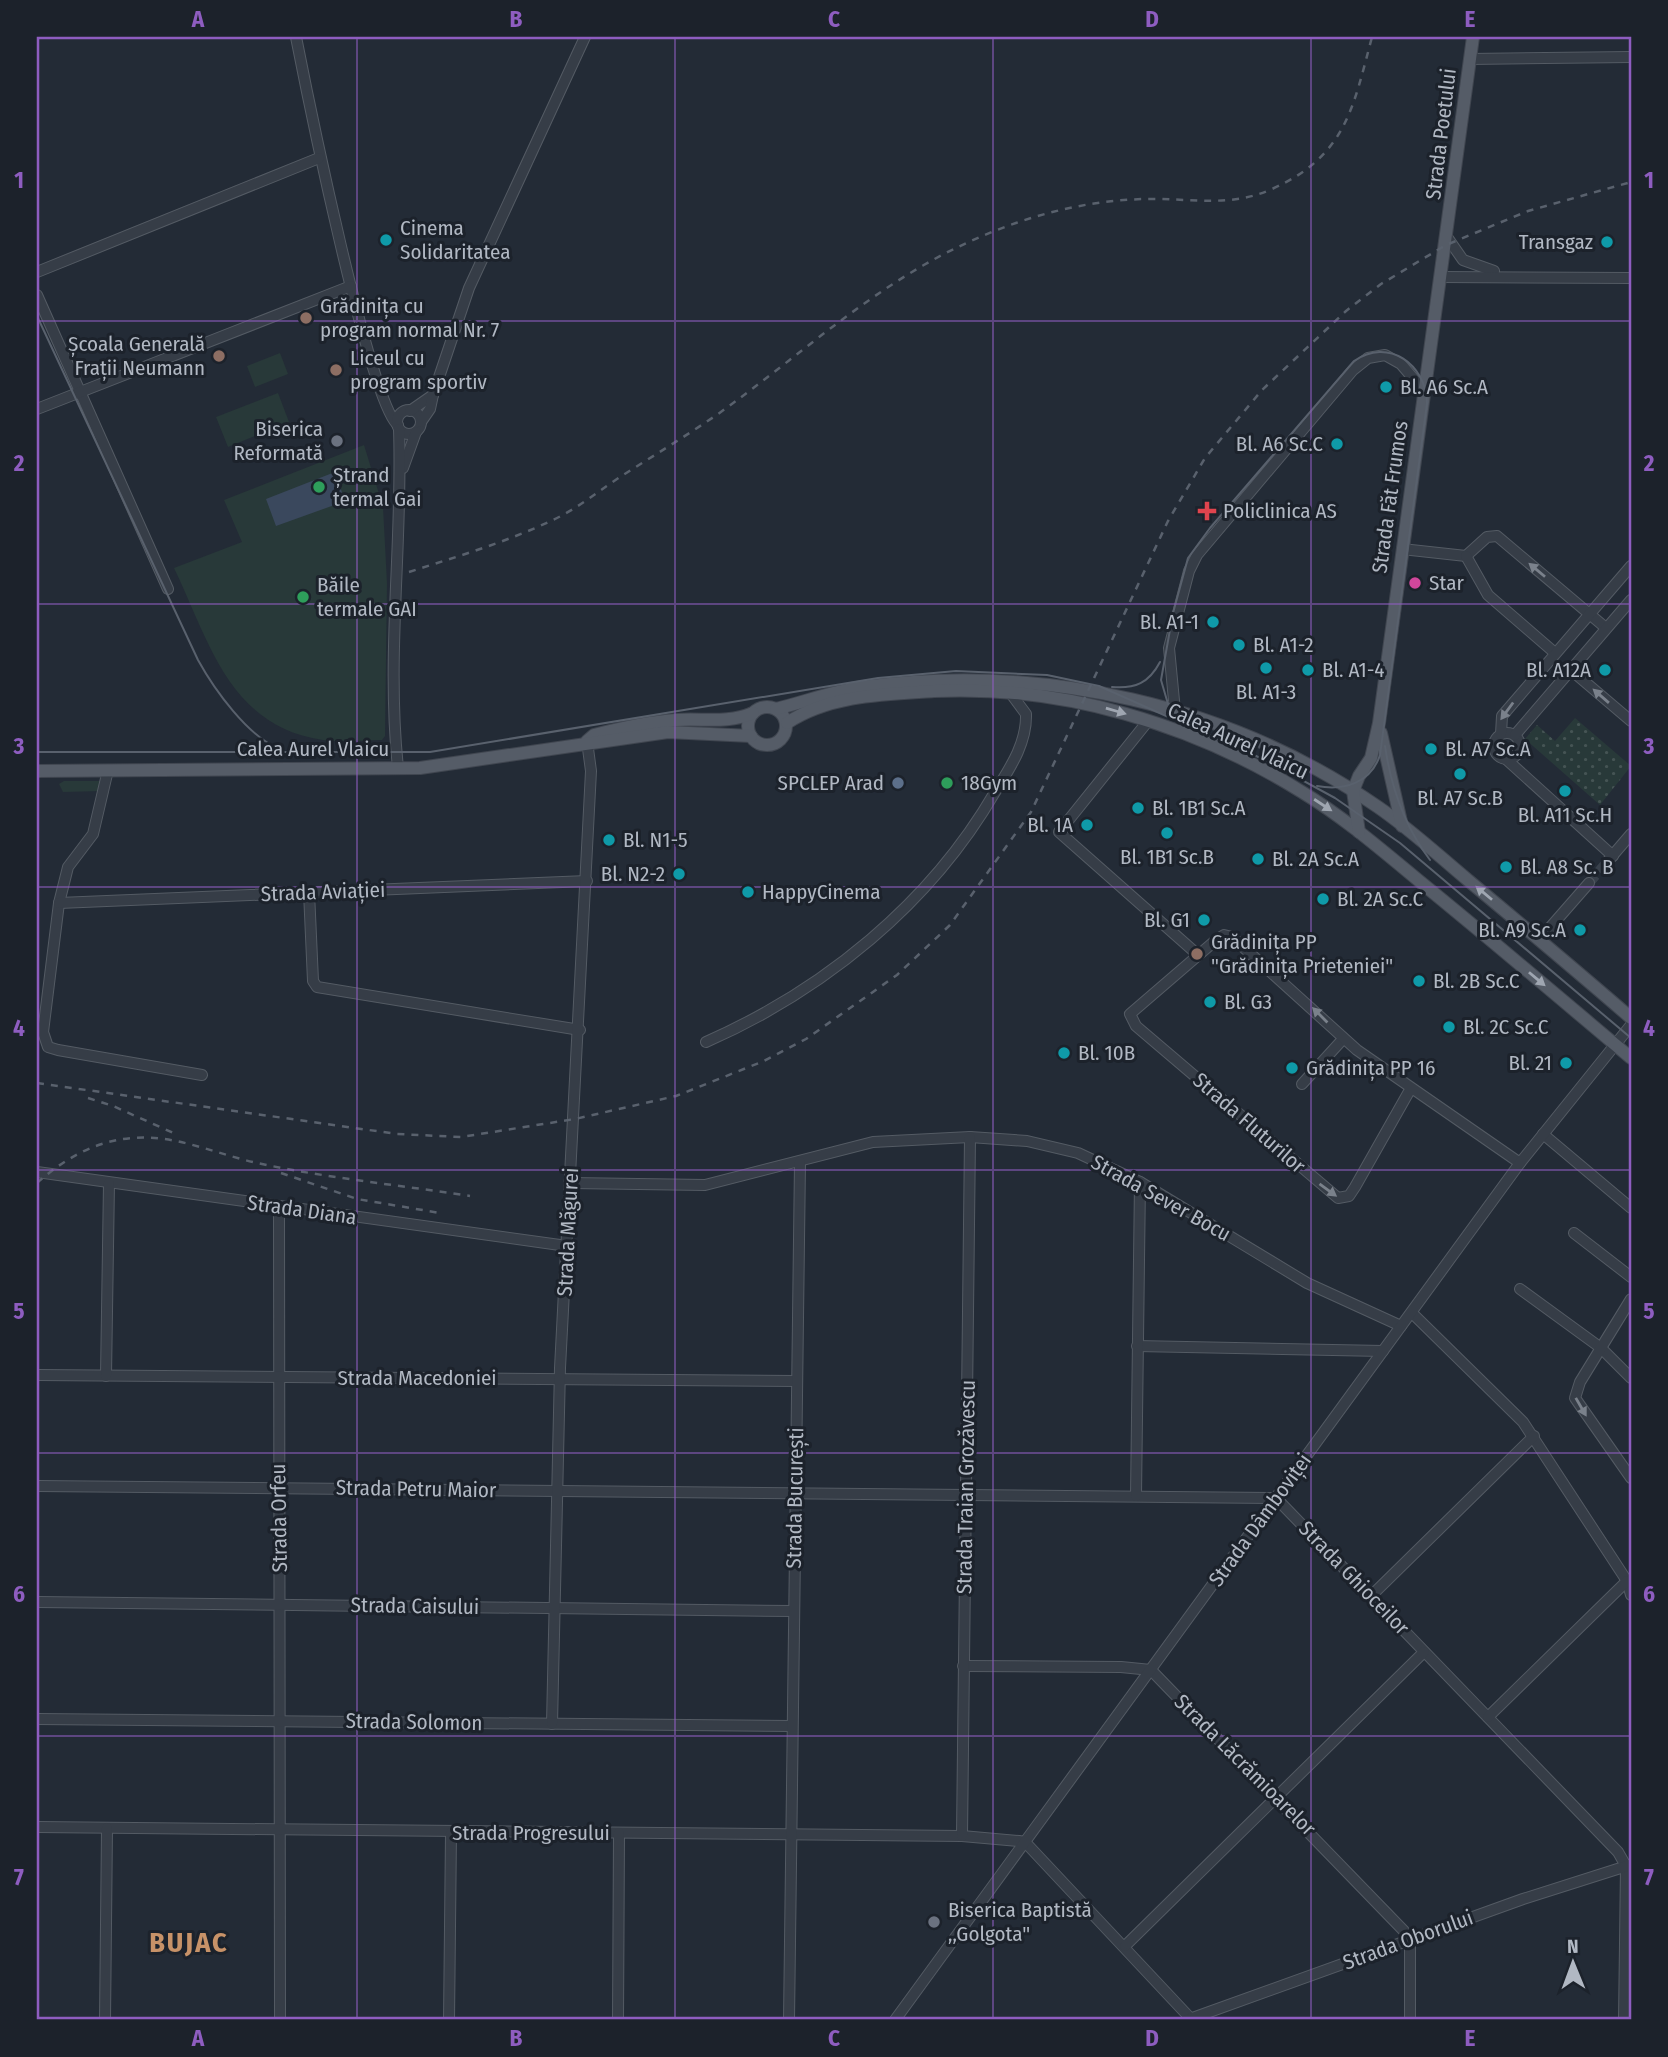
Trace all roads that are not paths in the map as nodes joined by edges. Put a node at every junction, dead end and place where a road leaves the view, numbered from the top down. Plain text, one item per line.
1 (296, 37) edge
2 (585, 37) edge
3 (1473, 37) edge
4 (1631, 57) edge
5 (1470, 60) junction
6 (319, 158) junction
7 (1447, 237) junction
8 (37, 272) edge
9 (1514, 275) junction
10 (1441, 277) junction
11 (1631, 278) edge
12 (351, 286) junction
13 (37, 296) edge
14 (1424, 391) junction
15 (80, 392) junction
16 (433, 395) junction
17 (384, 398) junction
18 (37, 409) edge
19 (408, 411) junction
20 (398, 427) junction
21 (419, 427) junction
22 (401, 474) junction
23 (1402, 549) junction
24 (1466, 556) junction
25 (1631, 566) edge
26 (168, 589) dead end
27 (1631, 600) edge
28 (1589, 614) junction
29 (1606, 628) junction
30 (1555, 653) junction
31 (1571, 670) junction
32 (1009, 691) junction
33 (1046, 695) junction
34 (776, 709) junction
35 (1175, 711) junction
36 (753, 713) junction
37 (1026, 714) junction
38 (1148, 721) junction
39 (1631, 721) edge
40 (786, 723) junction
41 (1379, 723) junction
42 (1501, 734) junction
43 (1515, 735) junction
44 (751, 736) junction
45 (587, 741) junction
46 (1506, 760) junction
47 (398, 768) junction
48 (108, 770) junction
49 (37, 771) edge
50 (1353, 791) junction
51 (1402, 826) junction
52 (1359, 832) junction
53 (1631, 834) edge
54 (587, 881) junction
55 (1589, 883) tunnel mouth
56 (309, 892) junction
57 (59, 903) junction
58 (1539, 939) junction
59 (1197, 954) junction
60 (1631, 1018) edge
61 (1631, 1024) edge
62 (580, 1030) junction
63 (1343, 1039) junction
64 (706, 1042) dead end
65 (1615, 1044) junction
66 (1631, 1058) edge
67 (202, 1075) dead end
68 (1302, 1084) dead end
69 (1412, 1088) junction
70 (1543, 1134) junction
71 (970, 1138) junction
72 (800, 1162) junction
73 (1520, 1163) junction
74 (37, 1172) edge
75 (571, 1182) junction
76 (1140, 1182) junction
77 (109, 1183) junction
78 (279, 1207) junction
79 (1631, 1208) edge
80 (1574, 1233) dead end
81 (567, 1246) junction
82 (1631, 1277) edge
83 (1520, 1289) dead end
84 (1631, 1299) edge
85 (1412, 1313) junction
86 (1628, 1315) edge
87 (1401, 1326) junction
88 (1138, 1346) junction
89 (1601, 1348) junction
90 (1382, 1351) junction
91 (37, 1374) edge
92 (106, 1376) junction
93 (278, 1377) junction
94 (1631, 1378) edge
95 (560, 1379) junction
96 (796, 1381) junction
97 (1534, 1436) junction
98 (1631, 1478) edge
99 (37, 1486) edge
100 (279, 1487) junction
101 (557, 1490) junction
102 (795, 1492) junction
103 (965, 1494) junction
104 (1136, 1496) junction
105 (1276, 1497) junction
106 (1627, 1581) junction
107 (1631, 1595) edge
108 (1371, 1596) junction
109 (37, 1602) edge
110 (281, 1604) junction
111 (554, 1608) junction
112 (793, 1611) junction
113 (1424, 1652) junction
114 (963, 1666) junction
115 (1151, 1670) junction
116 (1488, 1717) junction
117 (37, 1719) edge
118 (281, 1721) junction
119 (552, 1724) junction
120 (791, 1726) junction
121 (1277, 1798) junction
122 (37, 1827) edge
123 (107, 1828) junction
124 (282, 1830) junction
125 (452, 1833) junction
126 (618, 1833) junction
127 (790, 1835) junction
128 (962, 1836) junction
129 (1025, 1842) junction
130 (1629, 1865) edge
131 (1410, 1939) junction
132 (1125, 1946) junction
133 (105, 2020) edge
134 (280, 2020) edge
135 (449, 2020) edge
136 (618, 2020) edge
137 (789, 2020) edge
138 (895, 2020) edge
139 (1191, 2020) edge
140 (1410, 2020) edge
141 (1624, 2020) edge

1 - 6 street
2 - 16 street
3 - 5 main road, Strada Poetului
4 - 5 street
5 - 7 main road, Strada Poetului
6 - 8 street
6 - 12 street
7 - 9 street
7 - 10 main road, Strada Poetului
9 - 10 street
9 - 11 street
10 - 14 main road, Strada Făt Frumos
12 - 15 street
12 - 17 street
13 - 15 street
14 - 23 main road, Strada Făt Frumos
14 - 35 street
15 - 18 street
15 - 26 street
16 - 19 street
16 - 21 street
17 - 19 street
17 - 20 street
19 - 20 street
19 - 21 street
20 - 21 street
20 - 22 street
21 - 22 street
22 - 47 street
23 - 24 street
23 - 41 main road, Strada Făt Frumos
28 -> 24 street
24 - 30 street
25 - 28 street
27 - 29 street
28 - 29 street
28 - 30 street
29 - 31 street
30 -> 42 street
39 -> 31 street
31 - 43 street
32 - 33 main road, Calea Aurel Vlaicu
32 - 37 street
32 - 40 main road, Calea Aurel Vlaicu
33 - 37 street
33 -> 38 main road, Calea Aurel Vlaicu
34 - 35 main road, Calea Aurel Vlaicu
34 - 36 main road, Calea Aurel Vlaicu
34 - 40 main road
35 - 50 main road, Calea Aurel Vlaicu
36 - 44 main road
36 - 45 main road, Calea Aurel Vlaicu
37 - 64 street
38 -> 52 main road, Calea Aurel Vlaicu
38 - 59 street
40 - 44 main road, Calea Aurel Vlaicu
41 - 50 main road, Strada Făt Frumos
41 - 51 main road, Strada Făt Frumos
42 - 43 street
42 - 46 street
43 - 46 street
44 - 45 main road, Calea Aurel Vlaicu
45 - 47 main road, Calea Aurel Vlaicu
45 - 54 street, Strada Măgurei
46 - 53 street
47 - 48 main road, Calea Aurel Vlaicu
48 - 49 main road, Calea Aurel Vlaicu
48 - 57 street
50 - 51 main road, Calea Aurel Vlaicu
50 - 52 main road
58 -> 51 main road, Calea Aurel Vlaicu
52 -> 65 main road, Calea Aurel Vlaicu
54 - 56 street, Strada Aviației
54 - 62 street, Strada Măgurei
55 - 58 street
56 - 57 street, Strada Aviației
56 - 62 street
57 - 67 street
58 - 60 main road, Calea Aurel Vlaicu
63 -> 59 street, Strada Fluturilor
59 -> 69 street, Strada Fluturilor
61 - 65 street, Strada Dâmboviței
62 - 75 street, Strada Măgurei
63 - 68 street
63 - 69 street
65 - 66 main road, Calea Aurel Vlaicu
65 - 70 street, Strada Dâmboviței
69 - 73 street
70 - 73 street, Strada Dâmboviței
70 - 79 street
71 - 72 street, Strada Sever Bocu
71 - 76 street, Strada Sever Bocu
71 - 103 street, Strada Traian Grozăvescu
72 - 75 street, Strada Sever Bocu
72 - 96 street, Strada București
73 - 85 street, Strada Dâmboviței
74 - 77 street, Strada Diana
75 - 81 street, Strada Măgurei
76 - 87 street, Strada Sever Bocu
76 - 88 street
77 - 78 street, Strada Diana
77 - 92 street
78 - 81 street, Strada Diana
78 - 93 street, Strada Orfeu
80 - 82 street
81 - 95 street, Strada Măgurei
83 - 89 street
84 - 86 street
85 - 87 street, Strada Dâmboviței
85 - 97 street
86 - 89 street
87 - 90 street, Strada Dâmboviței
88 - 90 street
88 - 104 street
89 - 94 street
89 -> 98 street
90 - 105 street, Strada Dâmboviței
91 - 92 street, Strada Macedoniei
92 - 93 street, Strada Macedoniei
93 - 95 street, Strada Macedoniei
93 - 100 street, Strada Orfeu
95 - 96 street, Strada Macedoniei
95 - 101 street, Strada Măgurei
96 - 102 street, Strada București
97 - 106 street
97 - 108 street
99 - 100 street, Strada Petru Maior
100 - 101 street, Strada Petru Maior
100 - 110 street, Strada Orfeu
101 - 102 street, Strada Petru Maior
101 - 111 street, Strada Măgurei
102 - 103 street
102 - 112 street, Strada București
103 - 104 street
103 - 114 street, Strada Traian Grozăvescu
104 - 105 street
105 - 108 street, Strada Ghioceilor
105 - 115 street, Strada Dâmboviței
106 - 107 street
106 - 116 street
108 - 113 street, Strada Ghioceilor
109 - 110 street, Strada Caisului
110 - 111 street, Strada Caisului
110 - 118 street, Strada Orfeu
111 - 112 street, Strada Caisului
111 - 119 street, Strada Măgurei
112 - 120 street, Strada București
113 - 116 street, Strada Ghioceilor
113 - 121 street
114 - 115 street
114 - 128 street, Strada Traian Grozăvescu
115 - 121 street, Strada Lăcrămioarelor
115 - 129 street, Strada Dâmboviței
116 - 130 street, Strada Ghioceilor
117 - 118 street, Strada Solomon
118 - 119 street, Strada Solomon
118 - 124 street, Strada Orfeu
119 - 120 street, Strada Solomon
120 - 127 street, Strada București
121 - 131 street, Strada Lăcrămioarelor
121 - 132 street
122 - 123 street, Strada Progresului
123 - 124 street, Strada Progresului
123 - 133 street
124 - 125 street, Strada Progresului
124 - 134 street, Strada Orfeu
125 - 126 street, Strada Progresului
125 - 135 street
126 - 127 street, Strada Progresului
126 - 136 street
127 - 128 street, Strada Progresului
127 - 137 street, Strada București
128 - 129 street, Strada Progresului
129 - 132 street
129 - 138 street, Strada Dâmboviței
130 - 131 street, Strada Oborului
130 - 141 street
131 - 139 street, Strada Oborului
131 - 140 street
132 - 139 street

